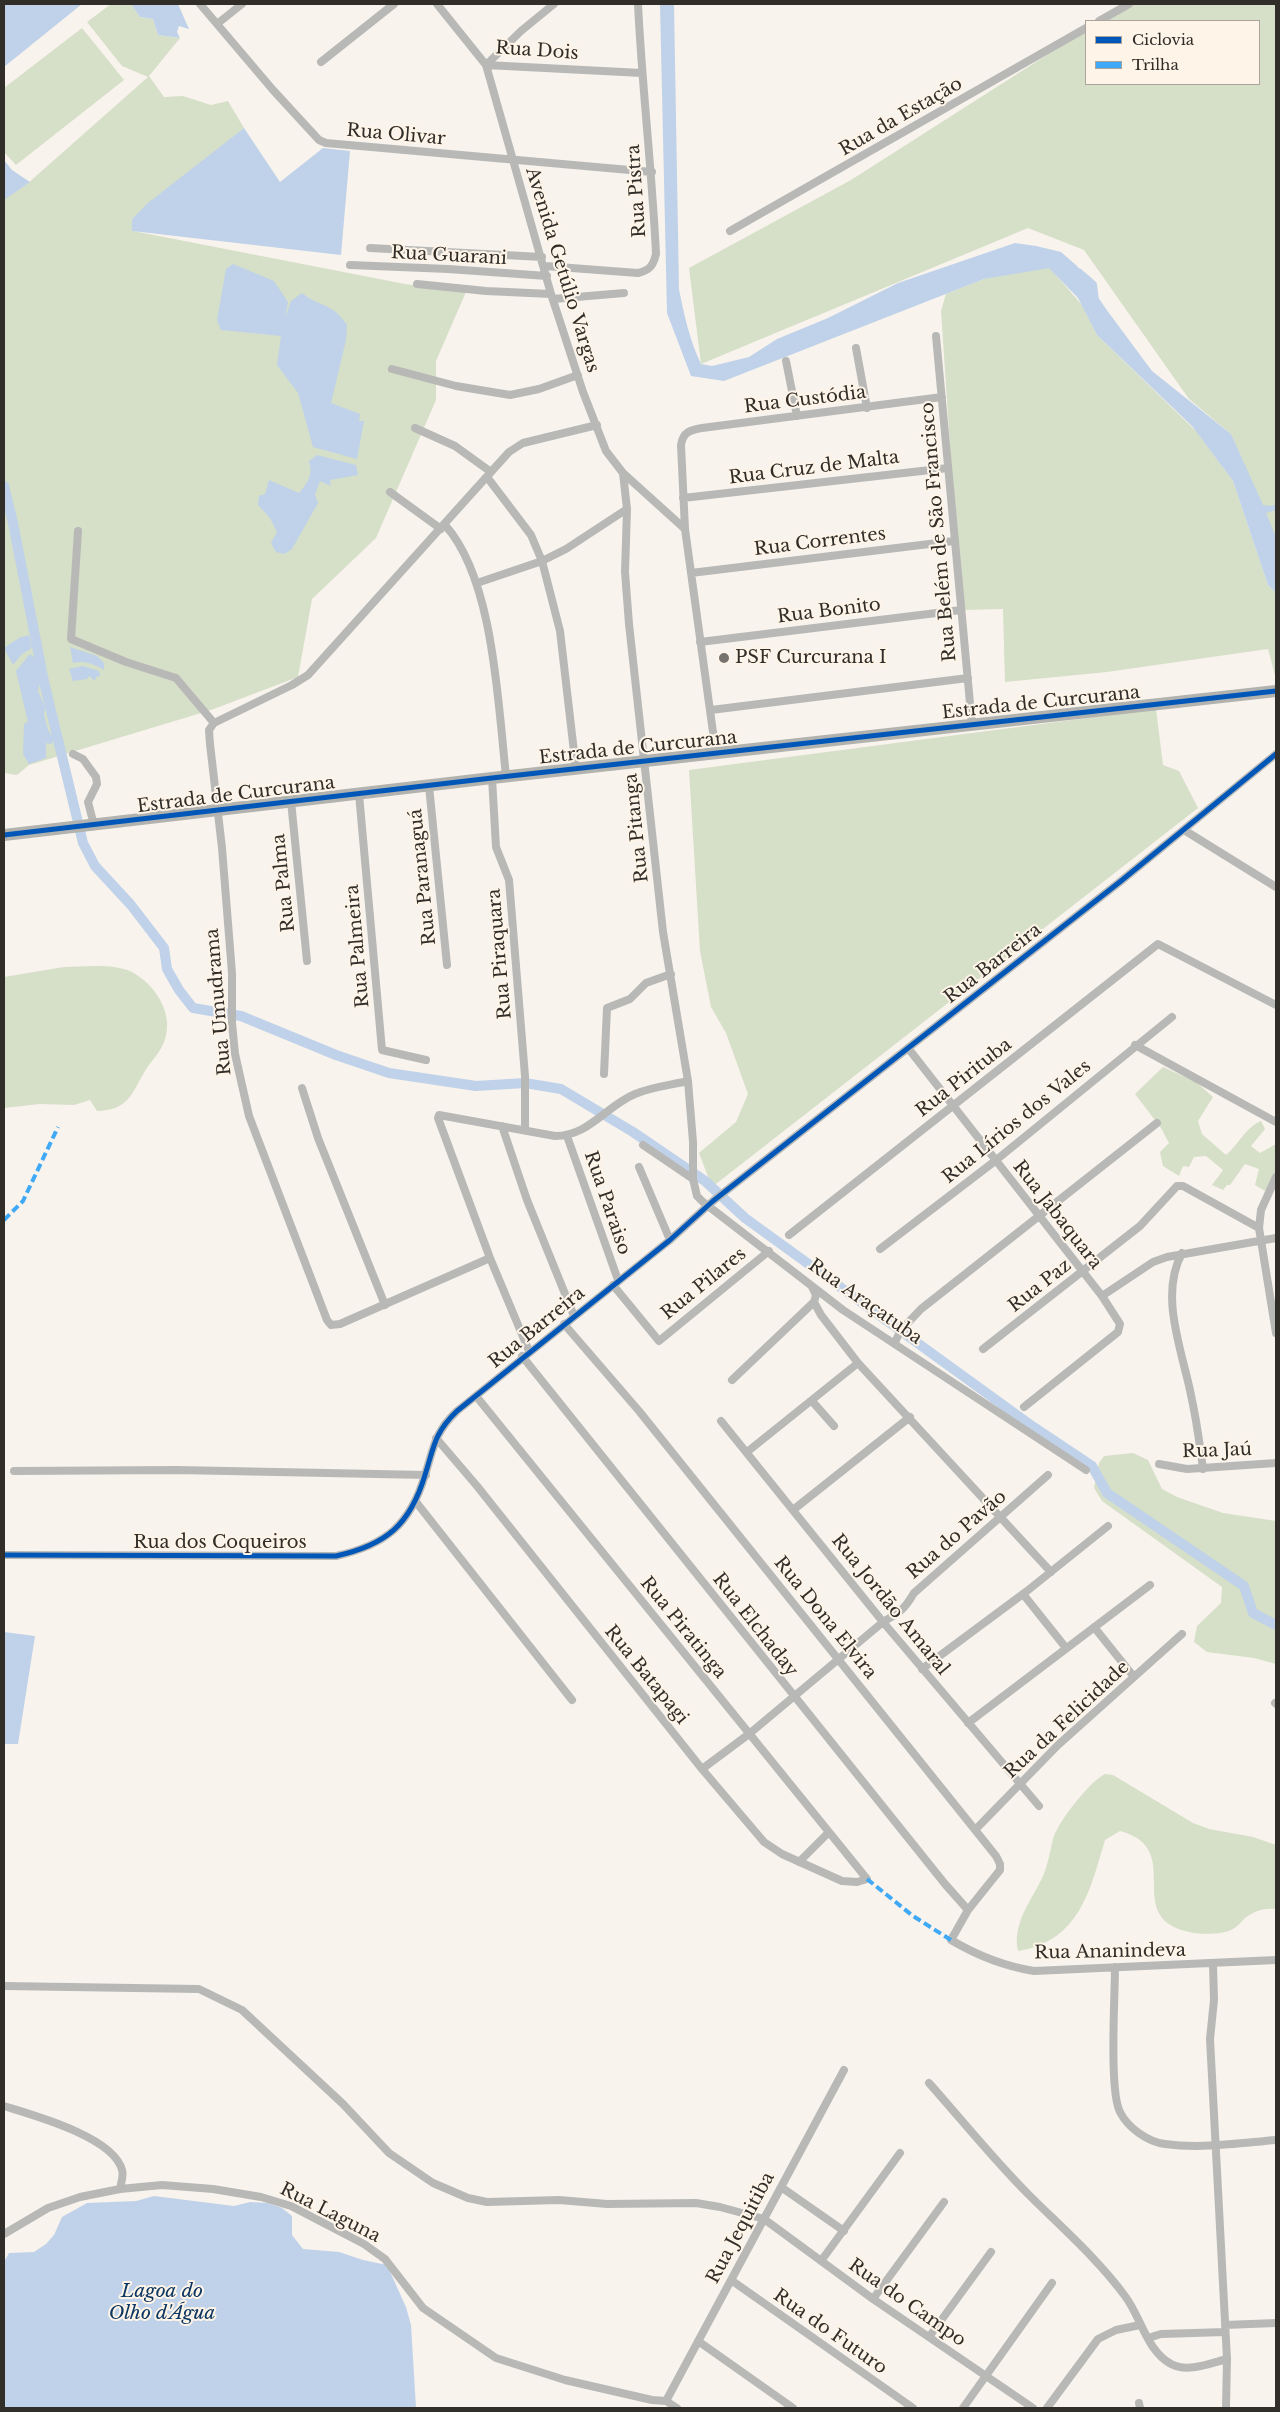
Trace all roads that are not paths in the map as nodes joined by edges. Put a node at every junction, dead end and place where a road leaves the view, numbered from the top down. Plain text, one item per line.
1 (200, 4) edge
2 (242, 4) edge
3 (394, 4) edge
4 (437, 4) edge
5 (554, 4) edge
6 (638, 4) edge
7 (1129, 4) edge
8 (1101, 20) edge
9 (217, 24) junction
10 (1085, 29) edge
11 (321, 62) dead end
12 (486, 65) junction
13 (642, 73) junction
14 (513, 161) junction
15 (652, 172) junction
16 (730, 231) dead end
17 (370, 248) dead end
18 (542, 257) junction
19 (350, 265) dead end
20 (544, 266) junction
21 (547, 276) junction
22 (417, 284) dead end
23 (624, 293) dead end
24 (552, 296) junction
25 (936, 336) dead end
26 (856, 348) dead end
27 (786, 361) dead end
28 (392, 369) dead end
29 (578, 375) junction
30 (942, 397) junction
31 (867, 408) junction
32 (797, 416) junction
33 (598, 424) junction
34 (415, 428) dead end
35 (948, 468) junction
36 (623, 473) junction
37 (489, 474) junction
38 (390, 492) dead end
39 (683, 498) junction
40 (627, 510) junction
41 (443, 527) junction
42 (685, 529) junction
43 (78, 531) dead end
44 (954, 540) junction
45 (542, 561) junction
46 (691, 573) junction
47 (478, 584) junction
48 (961, 610) junction
49 (700, 642) junction
50 (968, 678) junction
51 (1276, 691) edge
52 (711, 710) junction
53 (214, 723) junction
54 (972, 725) junction
55 (73, 754) dead end
56 (716, 754) junction
57 (1276, 754) edge
58 (644, 761) junction
59 (1268, 761) junction
60 (1276, 765) edge
61 (576, 769) junction
62 (506, 776) junction
63 (492, 778) junction
64 (429, 786) junction
65 (359, 794) junction
66 (291, 801) junction
67 (219, 812) junction
68 (91, 825) junction
69 (1184, 830) junction
70 (4, 835) edge
71 (1276, 887) edge
72 (306, 961) dead end
73 (447, 965) dead end
74 (671, 974) junction
75 (1276, 1005) edge
76 (1172, 1017) dead end
77 (1135, 1045) junction
78 (908, 1048) junction
79 (426, 1060) dead end
80 (604, 1074) dead end
81 (688, 1081) junction
82 (302, 1088) dead end
83 (951, 1106) junction
84 (1276, 1122) edge
85 (1157, 1123) dead end
86 (502, 1126) junction
87 (525, 1130) junction
88 (567, 1136) junction
89 (643, 1145) dead end
90 (996, 1161) junction
91 (639, 1167) dead end
92 (1276, 1177) edge
93 (693, 1179) junction
94 (710, 1204) junction
95 (1038, 1215) junction
96 (1259, 1228) junction
97 (789, 1235) dead end
98 (1276, 1238) edge
99 (670, 1240) junction
100 (1260, 1240) junction
101 (880, 1249) dead end
102 (769, 1251) junction
103 (1182, 1253) junction
104 (490, 1258) junction
105 (1083, 1272) junction
106 (615, 1283) junction
107 (811, 1285) junction
108 (1102, 1296) junction
109 (814, 1302) junction
110 (385, 1305) junction
111 (574, 1316) junction
112 (564, 1324) junction
113 (1276, 1333) edge
114 (894, 1342) junction
115 (983, 1349) dead end
116 (530, 1351) junction
117 (522, 1356) junction
118 (858, 1363) junction
119 (732, 1380) dead end
120 (476, 1396) junction
121 (812, 1401) junction
122 (1024, 1407) dead end
123 (910, 1418) junction
124 (721, 1421) dead end
125 (834, 1426) dead end
126 (436, 1438) junction
127 (747, 1452) junction
128 (1159, 1464) dead end
129 (1276, 1464) edge
130 (1204, 1469) junction
131 (1086, 1470) dead end
132 (14, 1471) dead end
133 (426, 1475) junction
134 (1048, 1475) dead end
135 (416, 1502) junction
136 (794, 1510) junction
137 (1001, 1517) junction
138 (1108, 1526) dead end
139 (4, 1555) edge
140 (1051, 1572) junction
141 (1150, 1585) dead end
142 (1023, 1594) junction
143 (883, 1622) junction
144 (1094, 1627) junction
145 (1182, 1634) dead end
146 (1066, 1648) junction
147 (839, 1659) junction
148 (922, 1669) junction
149 (1134, 1677) junction
150 (793, 1697) junction
151 (572, 1700) dead end
152 (968, 1723) junction
153 (749, 1734) junction
154 (702, 1769) junction
155 (1020, 1784) junction
156 (1039, 1806) dead end
157 (975, 1830) junction
158 (829, 1832) junction
159 (799, 1862) junction
160 (867, 1878) joint
161 (968, 1910) junction
162 (951, 1940) joint
163 (1276, 1960) edge
164 (1213, 1964) junction
165 (1115, 1967) junction
166 (4, 1986) edge
167 (844, 2070) dead end
168 (929, 2083) dead end
169 (4, 2106) edge
170 (1276, 2140) edge
171 (1215, 2144) junction
172 (900, 2152) dead end
173 (781, 2188) junction
174 (120, 2189) junction
175 (944, 2202) dead end
176 (764, 2220) junction
177 (844, 2230) junction
178 (4, 2234) edge
179 (990, 2252) dead end
180 (820, 2261) junction
181 (731, 2280) junction
182 (1052, 2283) dead end
183 (873, 2300) junction
184 (1276, 2323) edge
185 (1140, 2325) junction
186 (1225, 2329) junction
187 (929, 2337) junction
188 (1148, 2338) junction
189 (698, 2342) junction
190 (1227, 2359) junction
191 (987, 2376) junction
192 (666, 2401) junction
193 (677, 2408) edge
194 (793, 2408) edge
195 (913, 2408) edge
196 (963, 2408) edge
197 (1033, 2408) edge
198 (1048, 2408) edge
199 (1226, 2408) edge

1 - 9 street, Rua Olivar
2 - 9 street
3 - 11 street
4 - 12 street, Avenida Getúlio Vargas
5 - 12 street, Rua Dois
6 - 13 street, Rua Pistra
7 - 8 street
9 - 14 street, Rua Olivar
10 - 16 street, Rua da Estação
12 - 13 street, Rua Dois
12 - 14 street, Avenida Getúlio Vargas
13 - 15 street, Rua Pistra
14 - 15 street, Rua Olivar
14 - 18 street, Avenida Getúlio Vargas
15 - 20 street, Rua Pistra
17 - 18 street
18 - 20 street, Avenida Getúlio Vargas
19 - 21 street, Rua Guarani
20 - 21 street, Avenida Getúlio Vargas
21 - 24 street, Avenida Getúlio Vargas
22 - 24 street, Rua Guarani
23 - 24 street, Rua Guarani
24 - 29 street, Avenida Getúlio Vargas
25 - 30 street, Rua Belém de São Francisco
26 - 31 street
27 - 32 street
28 - 29 street
29 - 33 street, Avenida Getúlio Vargas
30 - 31 street, Rua Custódia
30 - 35 street, Rua Belém de São Francisco
31 - 32 street, Rua Custódia
32 - 39 street, Rua Custódia
33 - 36 street, Avenida Getúlio Vargas
33 - 37 street
34 - 37 street
35 - 39 street, Rua Cruz de Malta
35 - 44 street, Rua Belém de São Francisco
36 - 40 street, Rua Pitanga
36 - 42 street, Avenida Getúlio Vargas
37 - 41 street
37 - 45 street
38 - 41 street
39 - 42 street
40 - 45 street
40 - 58 street, Rua Pitanga
41 - 47 street
41 - 53 street
42 - 46 street
43 - 53 street
44 - 46 street, Rua Correntes
44 - 48 street, Rua Belém de São Francisco
45 - 47 street
45 - 61 street
46 - 49 street
47 - 62 street
48 - 49 street, Rua Bonito
48 - 50 street, Rua Belém de São Francisco
49 - 52 street
50 - 52 street
50 - 54 street, Rua Belém de São Francisco
51 - 54 main road, Estrada de Curcurana
52 - 56 street
53 - 67 street, Rua Umudrama
54 - 56 main road, Estrada de Curcurana
55 - 68 street
56 - 58 main road, Estrada de Curcurana
57 - 59 street, Rua Barreira
58 - 61 main road, Estrada de Curcurana
58 - 74 street, Rua Pitanga
59 - 60 street
59 - 69 street, Rua Barreira
61 - 62 main road, Estrada de Curcurana
62 - 63 main road, Estrada de Curcurana
63 - 64 main road, Estrada de Curcurana
63 - 87 street, Rua Piraquara
64 - 65 main road, Estrada de Curcurana
64 - 73 street, Rua Paranaguá
65 - 66 main road, Estrada de Curcurana
65 - 79 street, Rua Palmeira
66 - 67 main road, Estrada de Curcurana
66 - 72 street, Rua Palma
67 - 68 main road, Estrada de Curcurana
67 - 110 street, Rua Umudrama
68 - 70 main road, Estrada de Curcurana
69 - 71 street
69 - 78 street, Rua Barreira
74 - 80 street
74 - 81 street, Rua Pitanga
75 - 83 street, Rua Pirituba
76 - 77 street, Rua Lírios dos Vales
77 - 84 street
77 - 90 street, Rua Lírios dos Vales
78 - 83 street, Rua Jabaquara
78 - 94 street, Rua Barreira
81 - 88 street
81 - 93 street, Rua Pitanga
82 - 110 street
83 - 90 street, Rua Jabaquara
83 - 97 street, Rua Pirituba
85 - 95 street
86 - 87 street
86 - 104 street
86 - 111 street
87 - 88 street
88 - 106 street, Rua Paraiso
89 - 93 street
90 - 95 street, Rua Jabaquara
90 - 101 street, Rua Lírios dos Vales
91 - 99 street
92 - 96 street
93 - 94 street, Rua Araçatuba
94 - 99 street, Rua Barreira
94 - 102 street, Rua Araçatuba
95 - 105 street, Rua Jabaquara
95 - 114 street
96 - 100 street
96 - 105 street, Rua Paz
98 - 100 street
99 - 106 street, Rua Barreira
100 - 103 street
100 - 113 street
102 - 106 street, Rua Pilares
102 - 107 street, Rua Araçatuba
103 - 108 street
103 - 130 street
104 - 110 street
104 - 116 street
105 - 108 street, Rua Jabaquara
105 - 115 street, Rua Paz
106 - 111 street, Rua Barreira
107 - 109 street
107 - 114 street, Rua Araçatuba
108 - 122 street, Rua Jabaquara
109 - 118 street
109 - 119 street
111 - 112 street, Rua Barreira
112 - 116 street, Rua Barreira
112 - 147 street, Rua Dona Elvira
114 - 131 street, Rua Araçatuba
116 - 117 street, Rua Barreira
117 - 120 street, Rua Barreira
117 - 150 street, Rua Elchaday
118 - 121 street
118 - 123 street
120 - 126 street, Rua Barreira
120 - 153 street, Rua Piratinga
121 - 125 street
121 - 127 street
123 - 136 street
123 - 137 street
124 - 127 street, Rua Jordão Amaral
126 - 133 street, Rua Barreira
126 - 154 street, Rua Batapagi
127 - 136 street, Rua Jordão Amaral
128 - 130 street, Rua Jaú
129 - 130 street, Rua Jaú
132 - 133 street
133 - 135 street, Rua Barreira
134 - 137 street, Rua do Pavão
135 - 139 street, Rua dos Coqueiros
135 - 151 street
136 - 143 street, Rua Jordão Amaral
137 - 140 street
137 - 143 street, Rua do Pavão
138 - 140 street
140 - 142 street
141 - 144 street
142 - 146 street
142 - 148 street
143 - 147 street, Rua do Pavão
143 - 148 street, Rua Jordão Amaral
144 - 146 street
144 - 149 street
145 - 149 street, Rua da Felicidade
146 - 152 street
147 - 150 street, Rua do Pavão
147 - 157 street, Rua Dona Elvira
148 - 152 street, Rua Jordão Amaral
149 - 155 street, Rua da Felicidade
150 - 153 street, Rua do Pavão
150 - 161 street, Rua Elchaday
152 - 155 street, Rua Jordão Amaral
153 - 154 street, Rua do Pavão
153 - 158 street, Rua Piratinga
154 - 159 street, Rua Batapagi
155 - 156 street, Rua Jordão Amaral
155 - 157 street, Rua da Felicidade
157 - 161 street, Rua Dona Elvira
158 - 159 street
158 - 160 street, Rua Piratinga
159 - 160 street, Rua Batapagi
161 - 162 street, Rua Dona Elvira
162 - 165 street, Rua Ananindeva
163 - 164 street, Rua Ananindeva
164 - 165 street, Rua Ananindeva
164 - 171 street
165 - 171 street
166 - 176 street, Rua do Campo
167 - 173 street, Rua Jequitiba
168 - 185 street
169 - 174 street
170 - 171 street
171 - 186 street
172 - 177 street
173 - 176 street, Rua Jequitiba
173 - 177 street
174 - 178 street, Rua Laguna
174 - 192 street, Rua Laguna
175 - 183 street
176 - 180 street, Rua do Campo
176 - 181 street, Rua Jequitiba
177 - 180 street
179 - 187 street
180 - 183 street, Rua do Campo
181 - 189 street, Rua Jequitiba
181 - 195 street, Rua do Futuro
182 - 191 street
183 - 187 street, Rua do Campo
184 - 186 street
185 - 188 street
185 - 198 street
186 - 188 street
186 - 190 street
187 - 191 street, Rua do Campo
188 - 190 street
189 - 192 street, Rua Jequitiba
189 - 194 street
190 - 199 street
191 - 196 street
191 - 197 street, Rua do Campo
192 - 193 street

